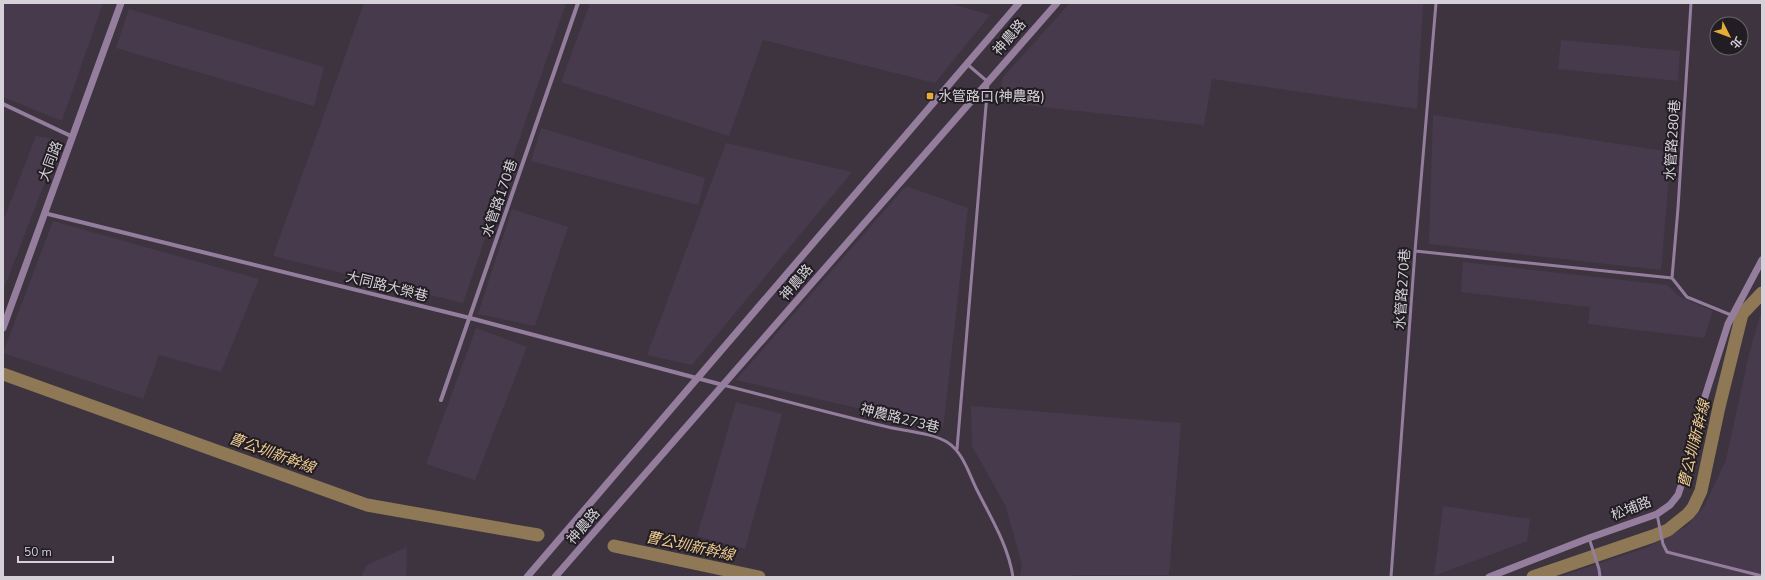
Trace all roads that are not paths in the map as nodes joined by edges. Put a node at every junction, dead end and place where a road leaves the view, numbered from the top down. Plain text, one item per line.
1 (121, 3) edge
2 (578, 3) edge
3 (1019, 3) edge
4 (1057, 3) edge
5 (1436, 3) edge
6 (1691, 3) edge
7 (966, 64) junction
8 (988, 82) junction
9 (3, 104) edge
10 (73, 137) junction
11 (44, 213) junction
12 (1415, 251) junction
13 (1761, 263) edge
14 (1672, 278) junction
15 (1732, 315) junction
16 (470, 318) junction
17 (3, 328) edge
18 (697, 378) junction
19 (723, 385) junction
20 (441, 400) dead end
21 (957, 449) junction
22 (1658, 517) junction
23 (1589, 538) junction
24 (1762, 576) edge
25 (527, 577) edge
26 (555, 577) edge
27 (1013, 577) edge
28 (1391, 577) edge
29 (1489, 577) edge
30 (1600, 577) edge

1 - 10 street, 大同路
2 - 16 street, 水管路170巷
3 - 7 street, 神農路
4 - 8 street, 神農路
5 - 12 lane, 水管路270巷
6 - 14 lane, 水管路280巷
7 - 8 lane
7 - 18 street, 神農路
8 - 19 street, 神農路
8 - 21 lane
9 - 10 street
10 - 11 street, 大同路
11 - 16 street, 大同路大榮巷
11 - 17 street, 大同路
12 - 14 lane
12 - 28 lane, 水管路270巷
13 - 15 street, 松埔路
14 - 15 lane
15 - 22 street, 松埔路
16 - 18 street, 大同路大榮巷
16 - 20 street, 水管路170巷
18 - 19 street, 大同路大榮巷
18 - 25 street, 神農路
19 - 21 lane, 神農路273巷
19 - 26 street, 神農路
21 - 27 lane
22 - 23 street, 松埔路
22 - 24 lane
23 - 29 street, 松埔路
23 - 30 lane

